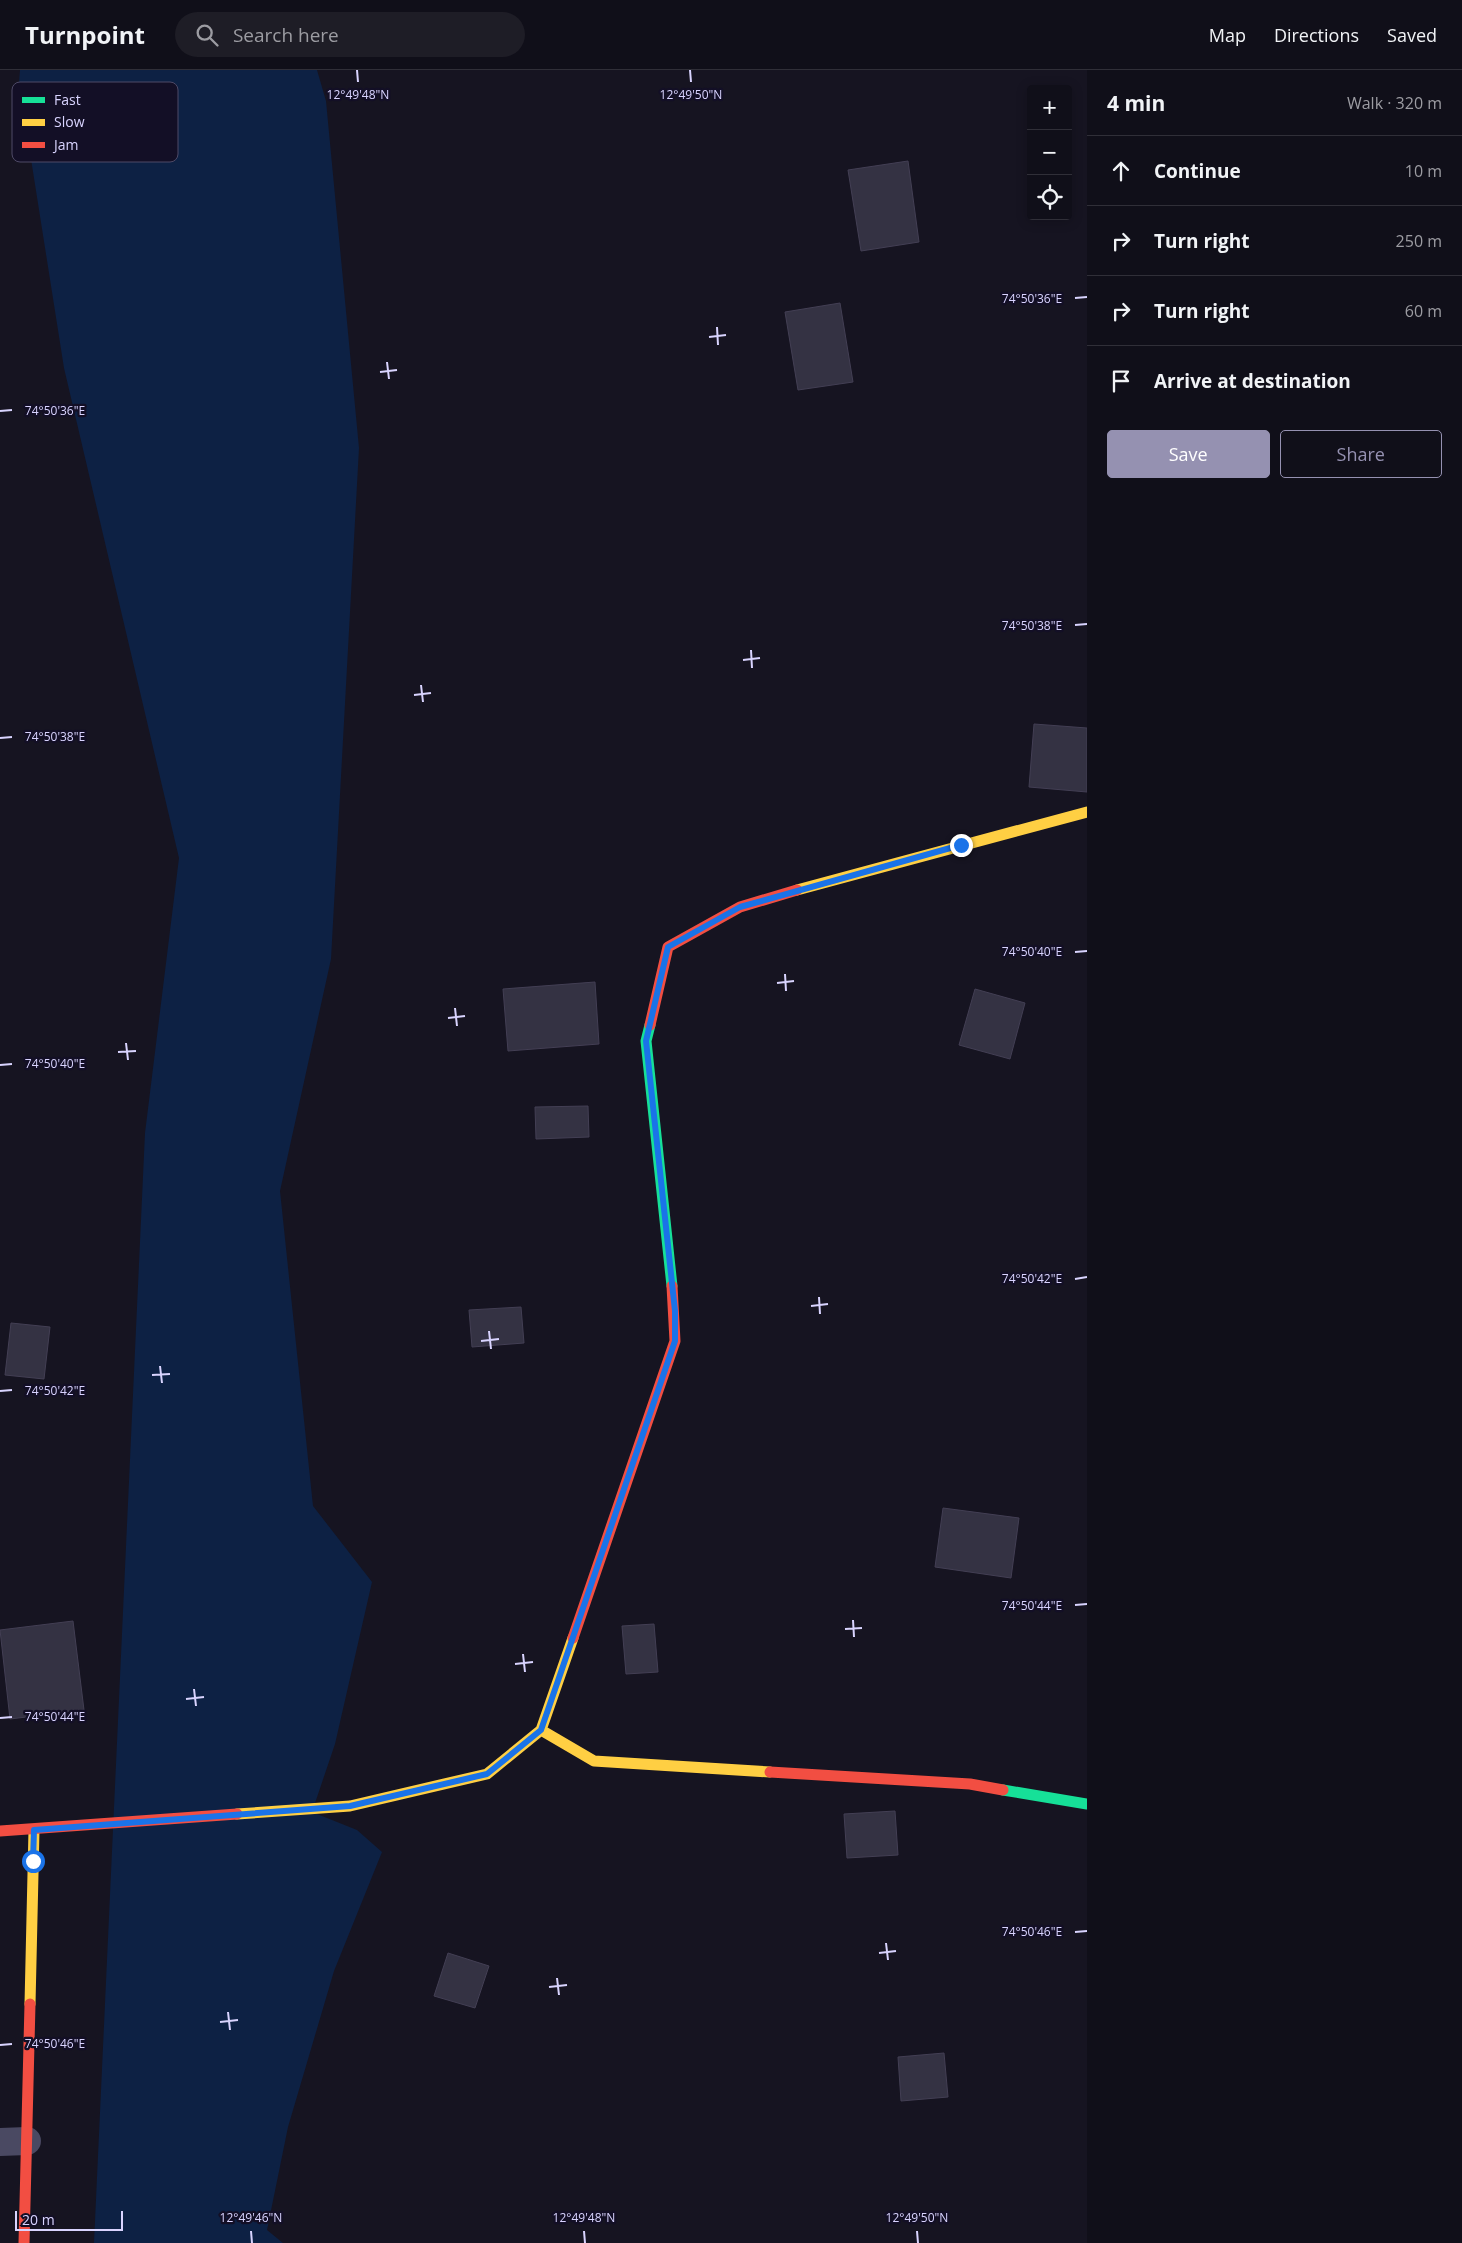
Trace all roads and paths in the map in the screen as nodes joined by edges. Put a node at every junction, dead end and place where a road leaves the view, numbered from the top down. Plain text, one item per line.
1 (1087, 812) edge
2 (541, 1730) junction
3 (1087, 1804) edge
4 (34, 1830) junction
5 (0, 1831) edge
6 (27, 2141) junction
7 (0, 2142) edge
8 (24, 2243) edge

1 - 2 street
2 - 3 street
2 - 4 street
4 - 5 street
4 - 6 street
6 - 7 street
6 - 8 street

